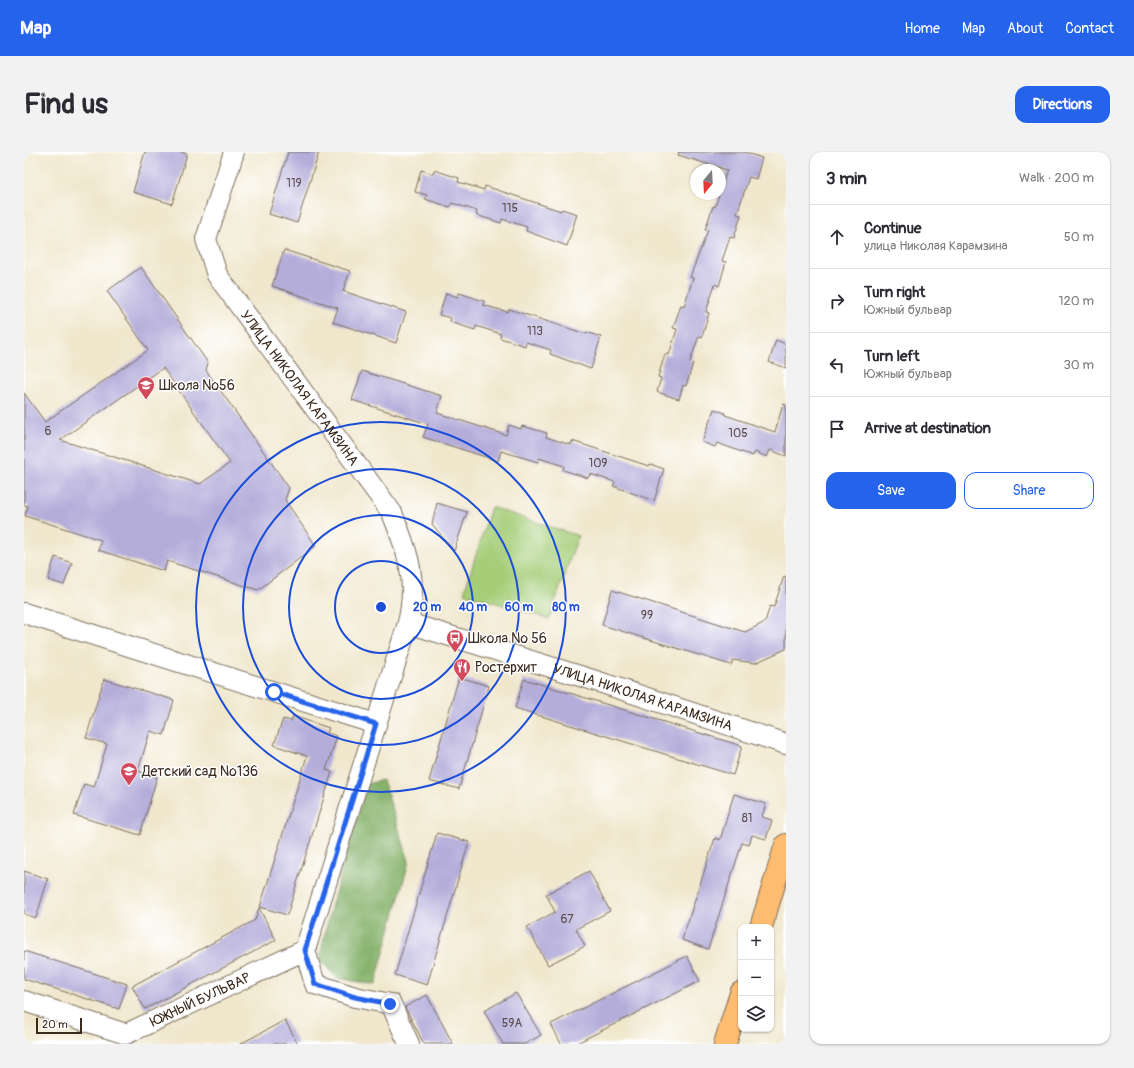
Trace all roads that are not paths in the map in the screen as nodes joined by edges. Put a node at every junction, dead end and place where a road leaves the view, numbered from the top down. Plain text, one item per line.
1 (234, 152) edge
2 (24, 613) edge
3 (408, 623) junction
4 (376, 724) junction
5 (786, 744) edge
6 (786, 846) edge
7 (762, 924) edge
8 (305, 950) junction
9 (740, 996) edge
10 (24, 1001) edge
11 (409, 1044) edge
12 (726, 1044) edge

1 - 3 street, УЛИЦА НИКОЛАЯ КАРАМЗИНА
2 - 4 street
3 - 4 street, УЛИЦА НИКОЛАЯ КАРАМЗИНА
3 - 5 street, УЛИЦА НИКОЛАЯ КАРАМЗИНА
4 - 8 street
6 - 7 main road
8 - 10 street, ЮЖНЫЙ БУЛЬВАР
8 - 11 street
9 - 12 main road

